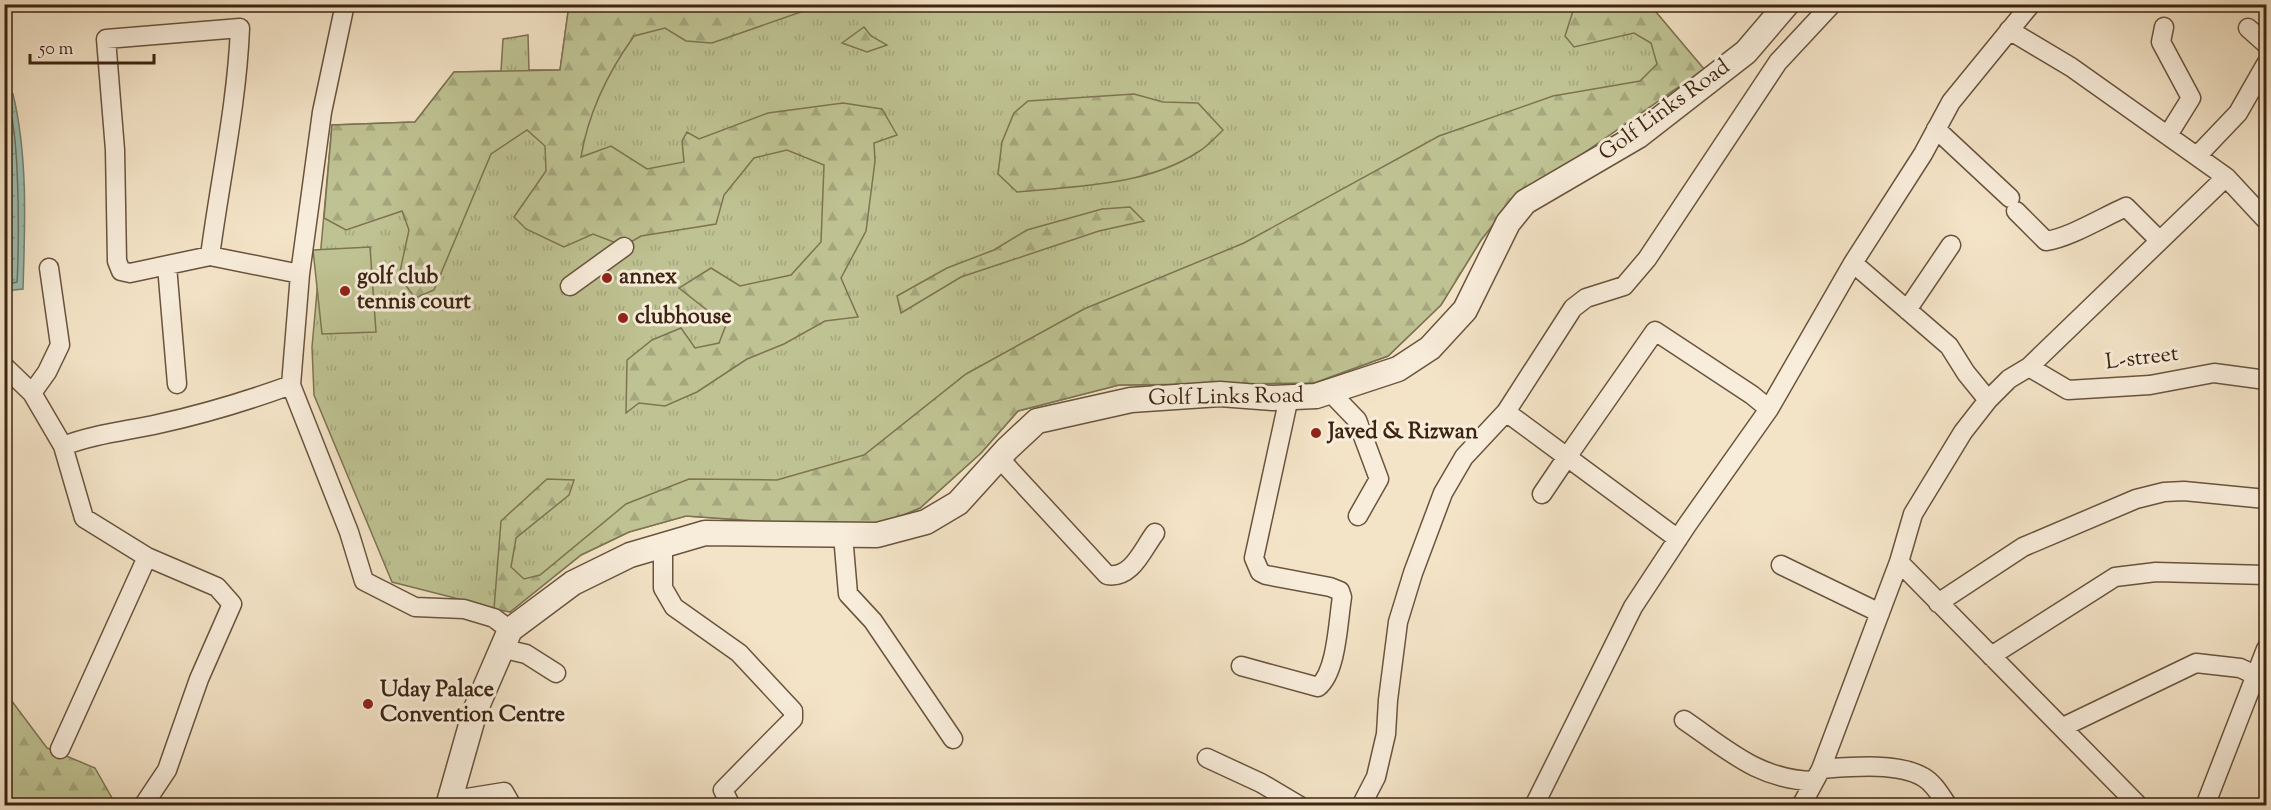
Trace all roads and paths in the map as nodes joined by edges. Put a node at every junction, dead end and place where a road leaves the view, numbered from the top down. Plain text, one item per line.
1 (345, 4) edge
2 (1787, 4) edge
3 (1832, 4) edge
4 (2031, 4) edge
5 (2164, 27) dead end
6 (2248, 28) dead end
7 (2009, 30) junction
8 (2266, 44) edge
9 (2266, 64) edge
10 (1936, 129) junction
11 (2168, 135) junction
12 (2197, 156) junction
13 (2226, 177) junction
14 (2266, 220) edge
15 (2158, 240) junction
16 (1951, 245) dead end
17 (624, 247) dead end
18 (210, 256) junction
19 (1853, 263) junction
20 (167, 266) junction
21 (49, 268) dead end
22 (300, 274) junction
23 (570, 286) dead end
24 (1907, 310) junction
25 (4, 366) edge
26 (2029, 367) junction
27 (2266, 380) edge
28 (177, 384) dead end
29 (291, 385) junction
30 (1330, 392) junction
31 (32, 393) junction
32 (1289, 397) junction
33 (1988, 400) junction
34 (1770, 409) junction
35 (1506, 412) junction
36 (63, 446) junction
37 (1567, 457) junction
38 (999, 458) junction
39 (1542, 494) dead end
40 (2266, 498) edge
41 (1358, 516) dead end
42 (1155, 533) dead end
43 (843, 535) junction
44 (1678, 539) junction
45 (663, 544) junction
46 (147, 557) junction
47 (1899, 562) junction
48 (1781, 566) dead end
49 (2266, 575) edge
50 (1938, 603) junction
51 (1880, 613) junction
52 (506, 639) junction
53 (2266, 649) edge
54 (1991, 656) junction
55 (1241, 666) dead end
56 (556, 673) dead end
57 (2261, 677) edge
58 (1684, 720) dead end
59 (2063, 727) junction
60 (953, 739) dead end
61 (60, 749) dead end
62 (1207, 758) dead end
63 (1817, 775) junction
64 (448, 803) edge
65 (143, 806) edge
66 (512, 806) edge
67 (731, 806) edge
68 (1300, 806) edge
69 (1362, 806) edge
70 (1534, 806) edge
71 (1801, 806) edge
72 (1948, 806) edge
73 (2139, 806) edge
74 (2205, 806) edge

1 - 22 street
2 - 30 street, Golf Links Road
3 - 35 street
4 - 7 street
5 - 11 street
6 - 8 street
7 - 10 street
7 - 11 street
9 - 12 street
10 - 15 street
10 - 19 street
11 - 12 street
12 - 13 street
13 - 14 street
13 - 15 street
15 - 26 street
16 - 24 street
17 - 23 street
18 - 20 street
18 - 20 street
18 - 22 street
19 - 24 street
19 - 34 street
20 - 28 street
21 - 31 street
22 - 29 street
24 - 33 street
25 - 31 street
26 - 27 street, L-street
26 - 33 street
29 - 36 street
29 - 52 street
30 - 32 street, Golf Links Road
30 - 41 street
31 - 36 street
32 - 38 street, Golf Links Road
32 - 55 street
33 - 47 street
34 - 37 street
34 - 44 street
35 - 37 street
35 - 69 street
36 - 46 street
37 - 39 street
37 - 44 street
38 - 42 street
38 - 43 street, Golf Links Road
40 - 50 street
43 - 45 street, Golf Links Road
43 - 60 street
44 - 70 street
45 - 52 street, Golf Links Road
45 - 67 street
46 - 61 street
46 - 65 street
47 - 50 street
47 - 51 street
48 - 51 street
49 - 54 street
50 - 54 street
51 - 63 street
52 - 56 street
52 - 64 street
53 - 57 street
54 - 59 street
57 - 59 street
57 - 74 street
58 - 63 street
59 - 73 street
62 - 68 street
63 - 71 street
63 - 72 street
64 - 66 street

